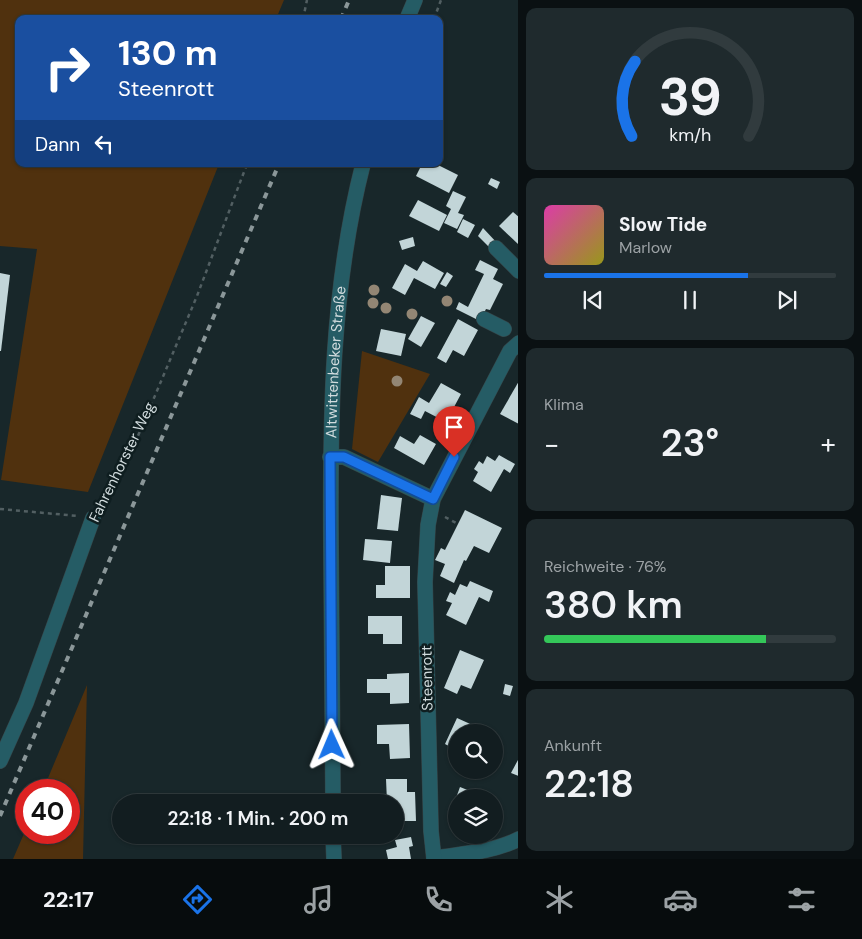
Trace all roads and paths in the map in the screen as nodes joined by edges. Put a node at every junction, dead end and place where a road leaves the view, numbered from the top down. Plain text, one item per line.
1 (307, 0) edge
2 (415, 0) edge
3 (441, 0) edge
4 (304, 15) edge
5 (409, 15) edge
6 (435, 15) edge
7 (246, 167) edge
8 (362, 167) edge
9 (496, 248) dead end
10 (518, 271) edge
11 (484, 319) dead end
12 (504, 329) dead end
13 (518, 343) edge
14 (330, 457) junction
15 (433, 499) junction
16 (0, 509) edge
17 (93, 518) junction
18 (0, 761) edge
19 (333, 794) edge
20 (518, 839) edge
21 (333, 844) edge
22 (434, 858) edge
23 (334, 859) edge

1 - 4 path
2 - 5 street
3 - 6 path
7 - 17 path, Fahrenhorster Weg
8 - 14 street, Altwittenbeker Straße
9 - 10 street
11 - 12 street
13 - 15 street, Steenrott
14 - 15 street
14 - 19 street, Altwittenbeker Straße
15 - 22 street, Steenrott
16 - 17 path
17 - 18 street, Fahrenhorster Weg
20 - 22 street, Steenrott
21 - 23 street

